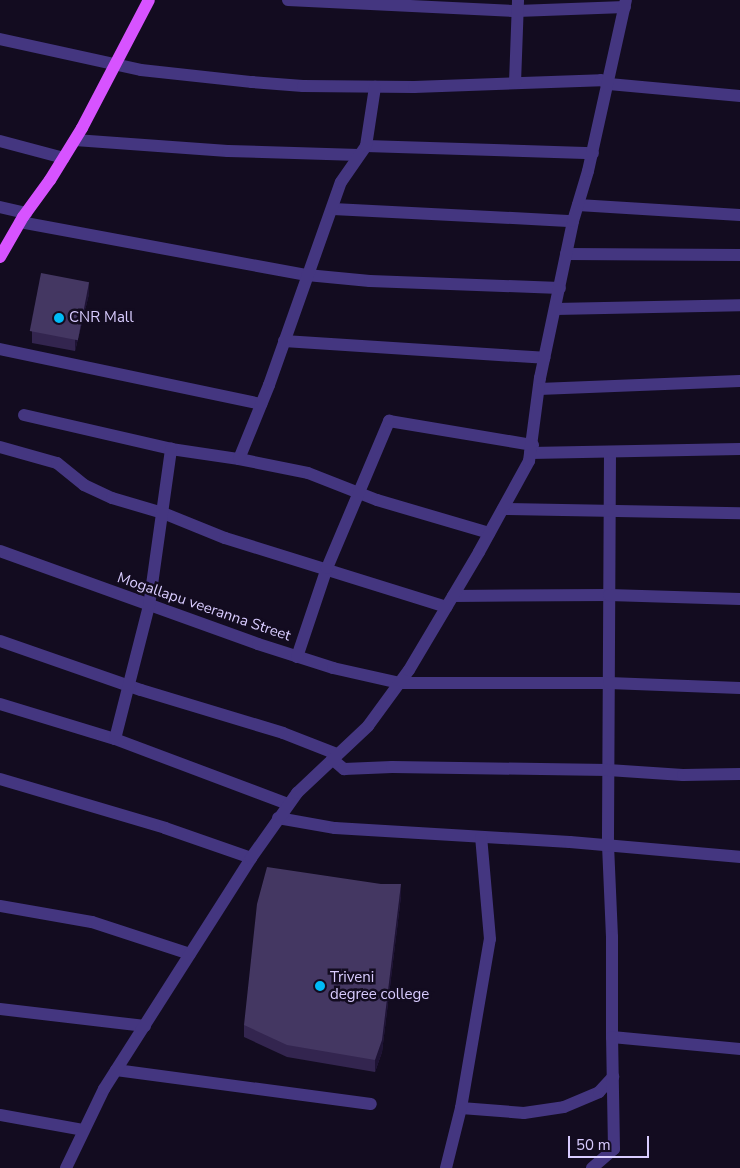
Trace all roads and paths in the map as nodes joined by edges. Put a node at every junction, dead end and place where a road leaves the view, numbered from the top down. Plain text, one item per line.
1 (149, 0) edge
2 (288, 0) edge
3 (413, 4) edge
4 (625, 4) edge
5 (517, 6) edge
6 (0, 39) edge
7 (117, 64) junction
8 (514, 84) junction
9 (609, 84) junction
10 (375, 87) junction
11 (740, 96) edge
12 (75, 140) junction
13 (0, 141) edge
14 (362, 151) junction
15 (593, 153) junction
16 (64, 158) junction
17 (578, 205) junction
18 (0, 207) edge
19 (333, 209) junction
20 (740, 215) edge
21 (23, 217) junction
22 (572, 221) junction
23 (566, 254) junction
24 (740, 255) edge
25 (0, 257) edge
26 (307, 275) junction
27 (560, 288) junction
28 (740, 305) edge
29 (555, 309) junction
30 (284, 342) junction
31 (0, 349) edge
32 (544, 358) junction
33 (740, 381) edge
34 (539, 389) junction
35 (261, 404) junction
36 (24, 415) dead end
37 (0, 447) edge
38 (172, 449) junction
39 (532, 449) junction
40 (740, 449) edge
41 (610, 452) junction
42 (239, 459) junction
43 (359, 493) junction
44 (503, 509) junction
45 (609, 511) junction
46 (163, 513) junction
47 (740, 513) edge
48 (489, 534) junction
49 (0, 551) edge
50 (327, 568) junction
51 (609, 595) junction
52 (740, 599) edge
53 (450, 602) junction
54 (149, 606) junction
55 (0, 641) edge
56 (298, 657) junction
57 (400, 683) junction
58 (609, 683) junction
59 (128, 686) junction
60 (740, 688) edge
61 (0, 704) edge
62 (115, 739) junction
63 (335, 757) junction
64 (608, 770) junction
65 (740, 774) edge
66 (0, 779) edge
67 (288, 804) junction
68 (278, 818) junction
69 (481, 837) junction
70 (608, 845) junction
71 (740, 857) edge
72 (250, 858) junction
73 (0, 906) edge
74 (190, 954) junction
75 (0, 1009) edge
76 (145, 1026) junction
77 (612, 1037) junction
78 (740, 1049) edge
79 (116, 1070) junction
80 (613, 1077) junction
81 (371, 1104) dead end
82 (461, 1108) junction
83 (0, 1114) edge
84 (83, 1130) junction
85 (66, 1168) edge
86 (446, 1168) edge
87 (592, 1168) edge

1 - 7 main road
2 - 3 street
3 - 5 street
4 - 5 street
4 - 9 street
5 - 8 street
6 - 7 street
7 - 10 street
7 - 12 main road
8 - 9 street
8 - 10 street
9 - 11 street
9 - 15 street
10 - 14 street
12 - 14 street
12 - 16 main road
13 - 16 street
14 - 15 street
14 - 19 street
15 - 17 street
16 - 21 main road
17 - 20 street
17 - 22 street
18 - 21 street
19 - 22 street
19 - 26 street
21 - 25 main road
21 - 26 street
22 - 23 street
23 - 24 street
23 - 27 street
26 - 27 street
26 - 30 street
27 - 29 street
28 - 29 street
29 - 32 street
30 - 32 street
30 - 35 street
31 - 35 street
32 - 34 street
33 - 34 street
34 - 39 street
35 - 42 street
36 - 38 street
37 - 46 street
38 - 42 street
38 - 46 street
39 - 41 street
39 - 43 street
39 - 44 street
40 - 41 street
41 - 45 street
42 - 43 street
43 - 48 street
43 - 50 street
44 - 45 street
44 - 48 street
45 - 47 street
45 - 51 street
46 - 50 street
46 - 54 street
48 - 53 street
49 - 54 street, Mogallapu veeranna Street
50 - 53 street
50 - 56 street
51 - 52 street
51 - 53 street
51 - 58 street
53 - 57 street
54 - 56 street, Mogallapu veeranna Street
54 - 59 street
55 - 59 street
56 - 57 street, Mogallapu veeranna Street
57 - 58 street, Mogallapu veeranna Street
57 - 63 street
58 - 60 street, Mogallapu veeranna Street
58 - 64 street
59 - 62 street
59 - 63 street
61 - 62 street
62 - 67 street
63 - 64 street
63 - 67 street
64 - 65 street
64 - 70 street
66 - 72 street
67 - 68 street
68 - 69 street
68 - 72 street
69 - 70 street
69 - 82 street
70 - 71 street
70 - 77 street
72 - 74 street
73 - 74 street
74 - 76 street
75 - 76 street
76 - 79 street
77 - 78 street
77 - 80 street
79 - 81 street
79 - 84 street
80 - 82 street
80 - 87 street
82 - 86 street
83 - 84 street
84 - 85 street

